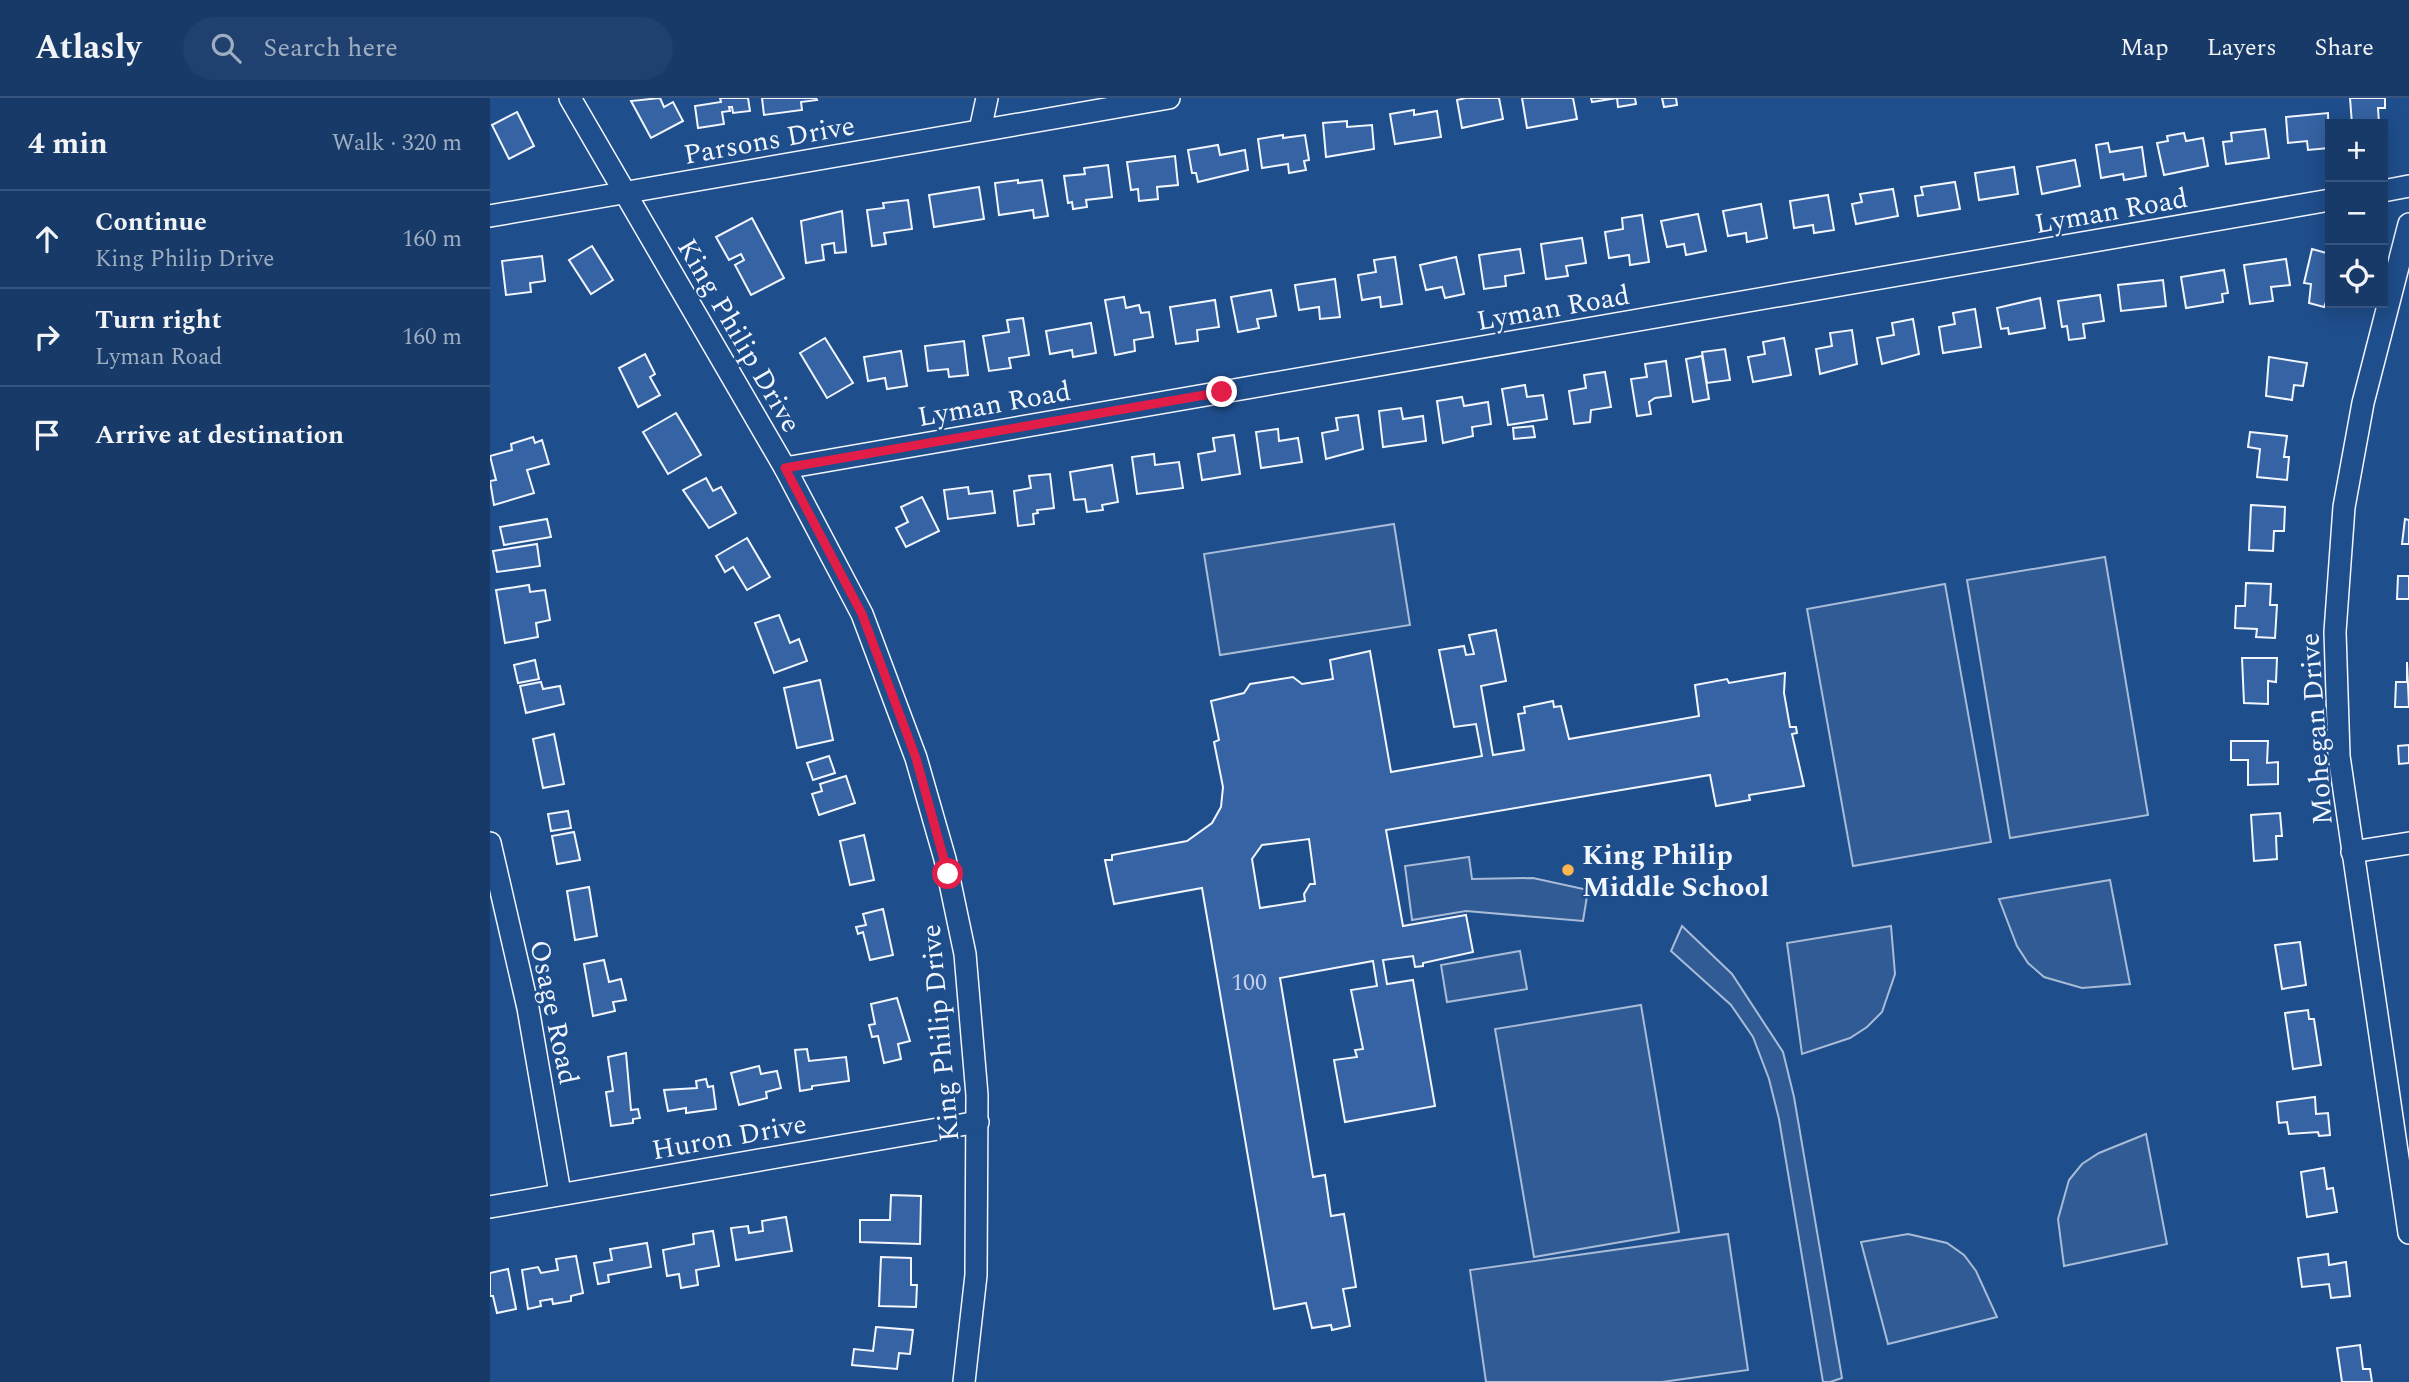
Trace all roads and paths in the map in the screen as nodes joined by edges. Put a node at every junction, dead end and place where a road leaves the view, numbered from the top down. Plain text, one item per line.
1 (570, 98) edge
2 (987, 98) edge
3 (1169, 98) edge
4 (980, 130) junction
5 (2409, 186) edge
6 (2388, 190) edge
7 (626, 192) junction
8 (2325, 201) edge
9 (490, 216) edge
10 (2409, 224) edge
11 (785, 468) junction
12 (490, 843) edge
13 (2409, 843) edge
14 (2352, 852) junction
15 (978, 1122) junction
16 (560, 1193) junction
17 (490, 1207) edge
18 (2409, 1233) edge
19 (964, 1382) edge

1 - 7 street, King Philip Drive
2 - 4 street
3 - 4 street, Parsons Drive
4 - 7 street, Parsons Drive
5 - 6 street
7 - 9 street, Parsons Drive
7 - 11 street, King Philip Drive
8 - 11 street, Lyman Road
10 - 14 street, Mohegan Drive
11 - 15 street, King Philip Drive
12 - 16 street, Osage Road
13 - 14 street
14 - 18 street, Mohegan Drive
15 - 16 street, Huron Drive
15 - 19 street, King Philip Drive
16 - 17 street, Huron Drive

